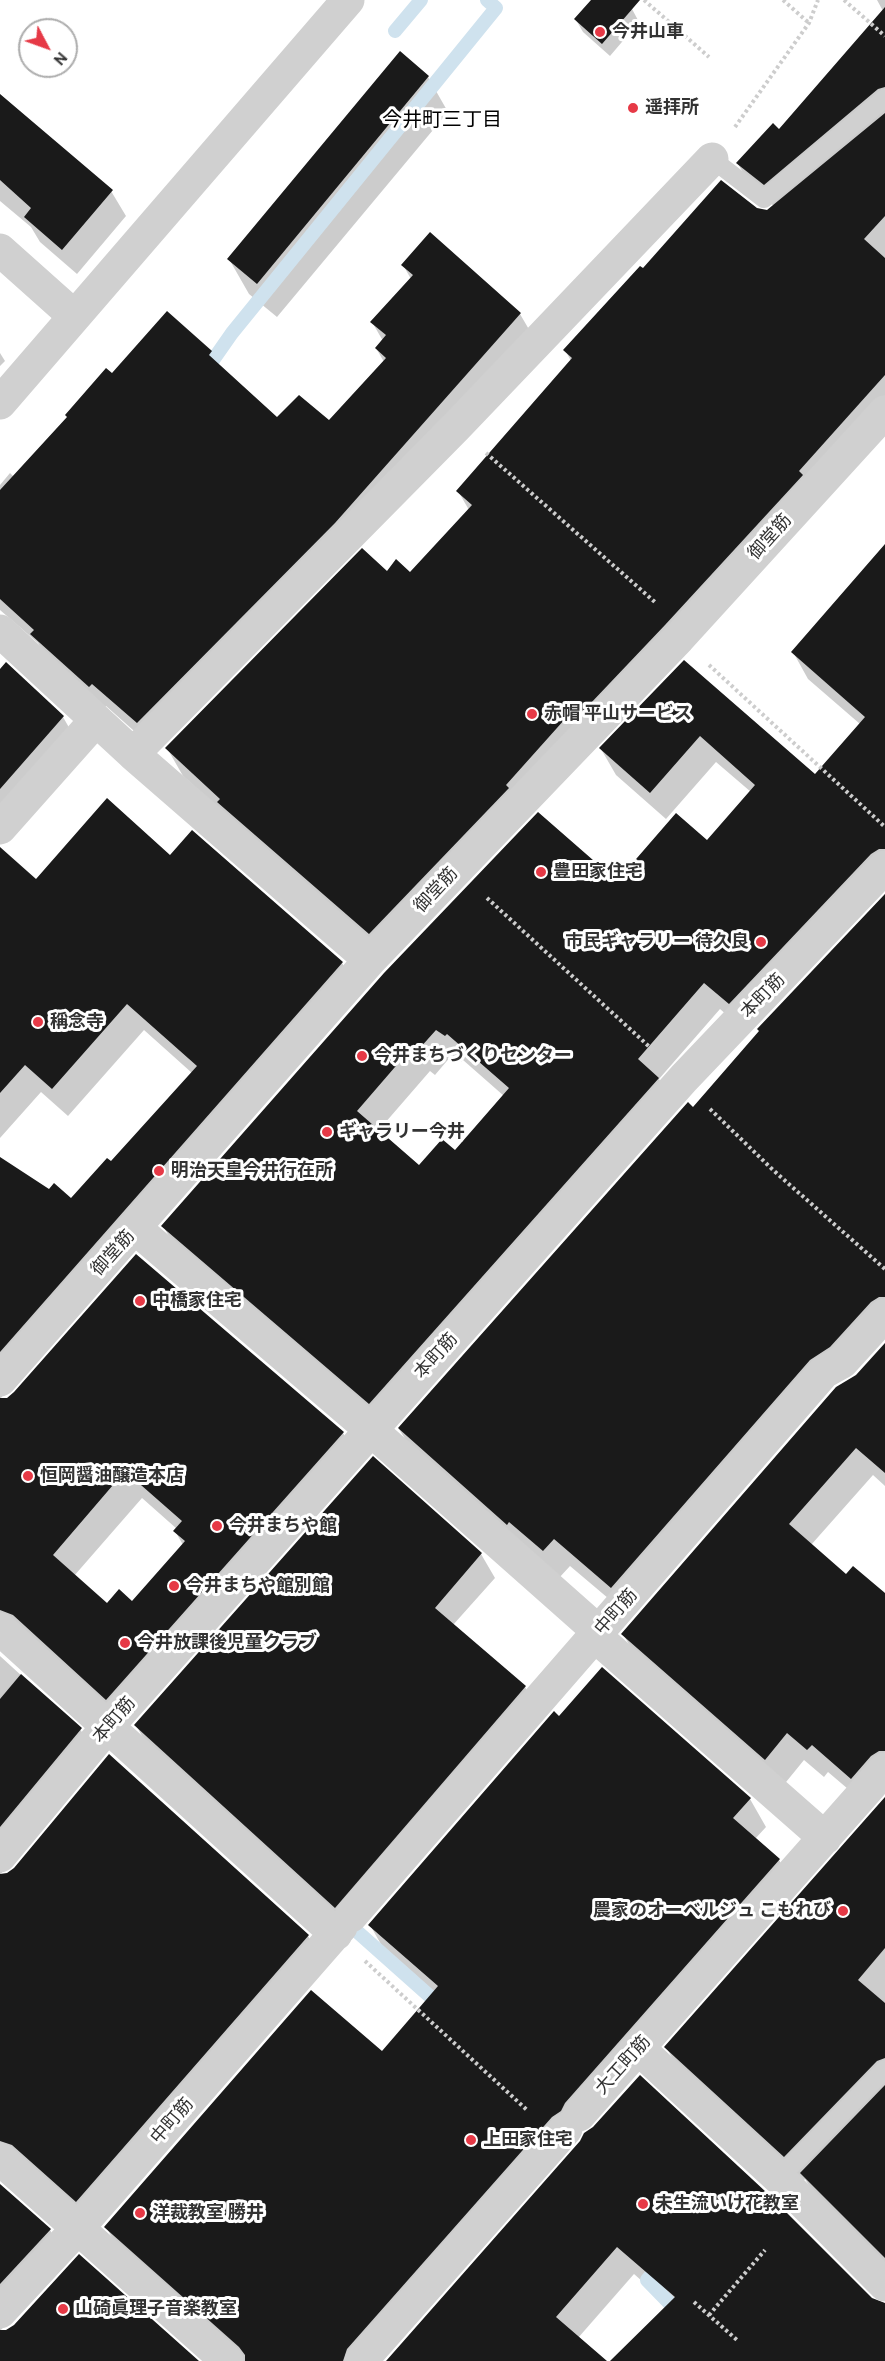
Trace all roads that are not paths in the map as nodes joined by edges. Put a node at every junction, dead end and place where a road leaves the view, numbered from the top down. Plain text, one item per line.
1 (348, 0) edge
2 (885, 98) edge
3 (712, 159) joint
4 (0, 250) edge
5 (74, 316) junction
6 (0, 403) edge
7 (885, 412) edge
8 (0, 631) edge
9 (96, 720) junction
10 (133, 754) junction
11 (0, 828) edge
12 (885, 867) edge
13 (370, 960) junction
14 (135, 1228) junction
15 (885, 1315) edge
16 (0, 1380) edge
17 (370, 1430) junction
18 (0, 1629) edge
19 (597, 1634) junction
20 (108, 1725) junction
21 (885, 1769) edge
22 (825, 1838) junction
23 (0, 1856) edge
24 (343, 1926) junction
25 (638, 2048) junction
26 (885, 2069) edge
27 (0, 2159) edge
28 (779, 2178) junction
29 (78, 2228) junction
30 (885, 2285) edge
31 (0, 2313) edge
32 (227, 2361) edge
33 (362, 2361) edge

1 - 5 street
2 - 3 lane
3 - 10 street
4 - 5 street
5 - 6 street
7 - 13 street, 御堂筋
8 - 9 street
9 - 10 street
9 - 11 street
10 - 13 street
12 - 17 street, 本町筋
13 - 14 street, 御堂筋
14 - 16 street, 御堂筋
14 - 17 street
15 - 19 street, 中町筋
17 - 19 street
17 - 20 street, 本町筋
18 - 20 street
19 - 22 street
19 - 24 street, 中町筋
20 - 23 street, 本町筋
20 - 24 street
21 - 22 street, 大工町筋
22 - 25 street, 大工町筋
24 - 29 street, 中町筋
25 - 28 street
25 - 33 street, 大工町筋
26 - 28 lane
27 - 29 street
28 - 30 street
29 - 31 street, 中町筋
29 - 32 street

